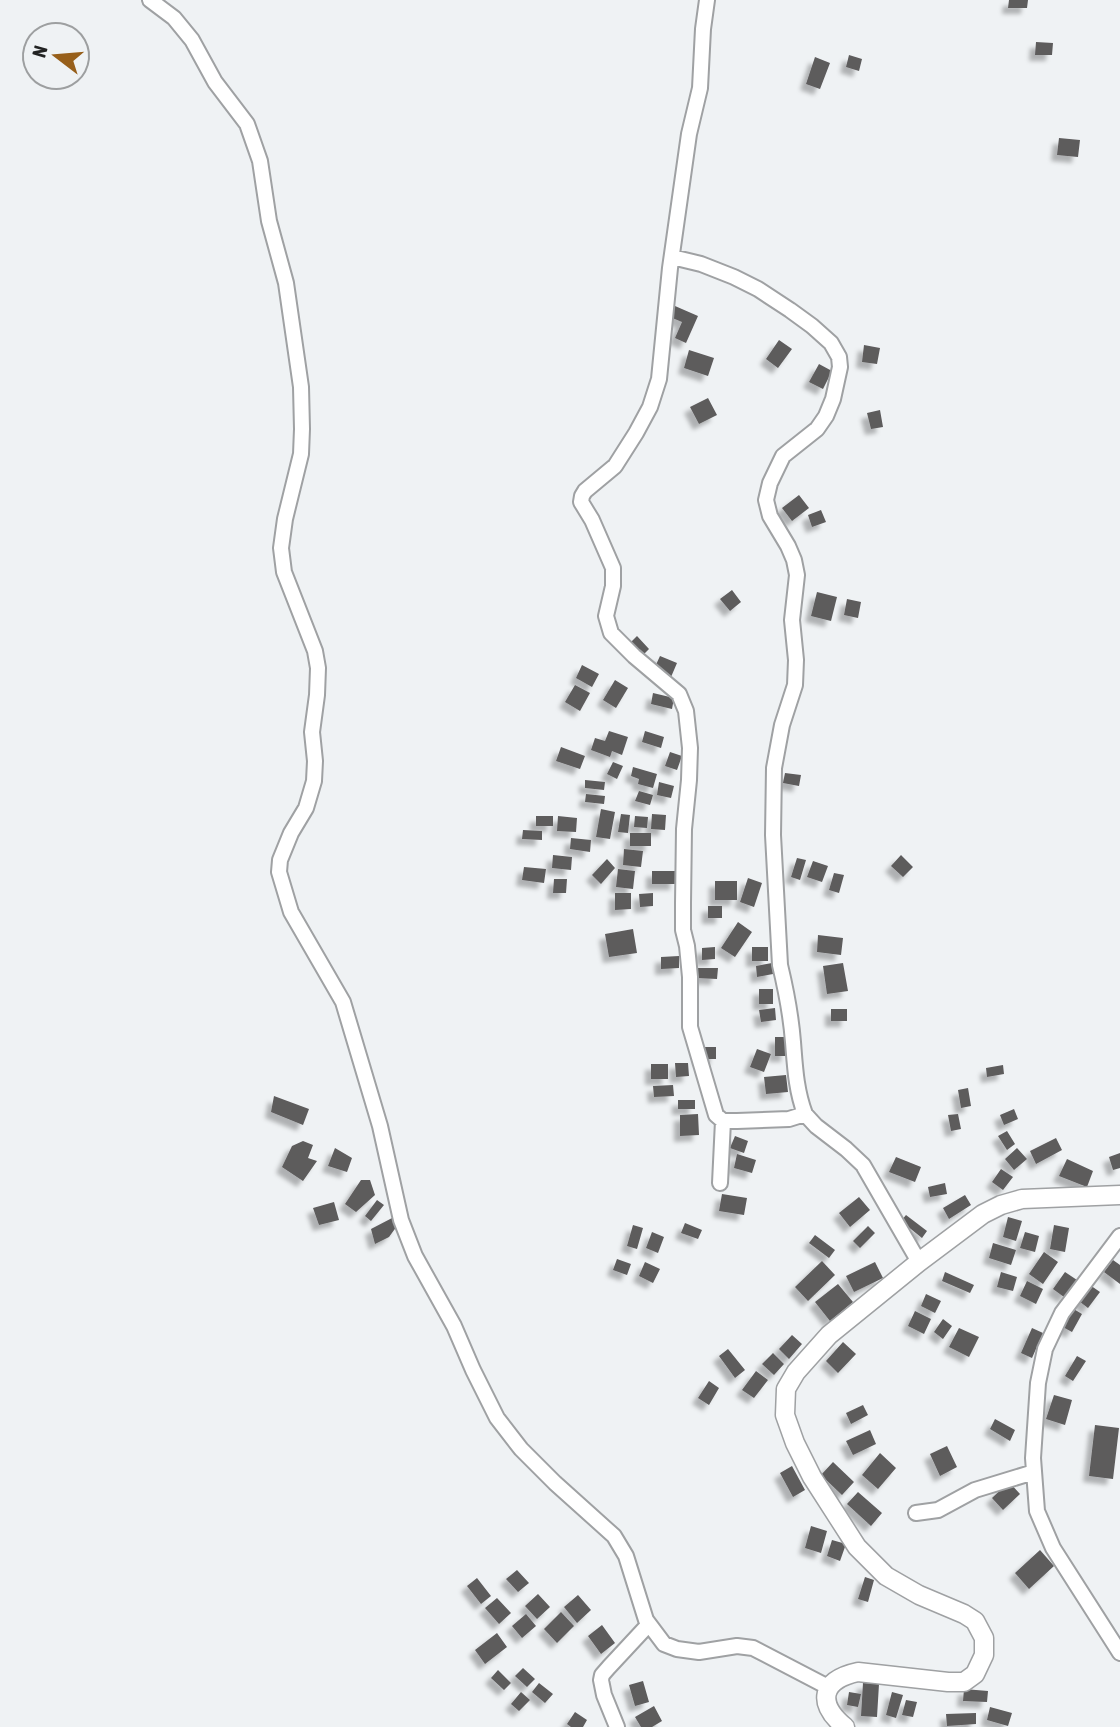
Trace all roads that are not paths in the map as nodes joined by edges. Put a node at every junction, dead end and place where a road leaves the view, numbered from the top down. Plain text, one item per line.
1 (150, 0) edge
2 (707, 0) edge
3 (672, 257) junction
4 (805, 1114) junction
5 (723, 1121) junction
6 (720, 1183) dead end
7 (1120, 1195) edge
8 (1120, 1236) edge
9 (919, 1262) junction
10 (1034, 1472) junction
11 (916, 1513) dead end
12 (649, 1624) junction
13 (1120, 1653) edge
14 (828, 1687) junction
15 (617, 1727) edge
16 (845, 1727) edge

1 - 12 street
2 - 3 street
3 - 4 street
3 - 5 street
4 - 5 street
4 - 9 street
5 - 6 street
7 - 9 street
8 - 10 street
9 - 14 street
10 - 11 street
10 - 13 street
12 - 14 street
12 - 15 street
14 - 16 street

